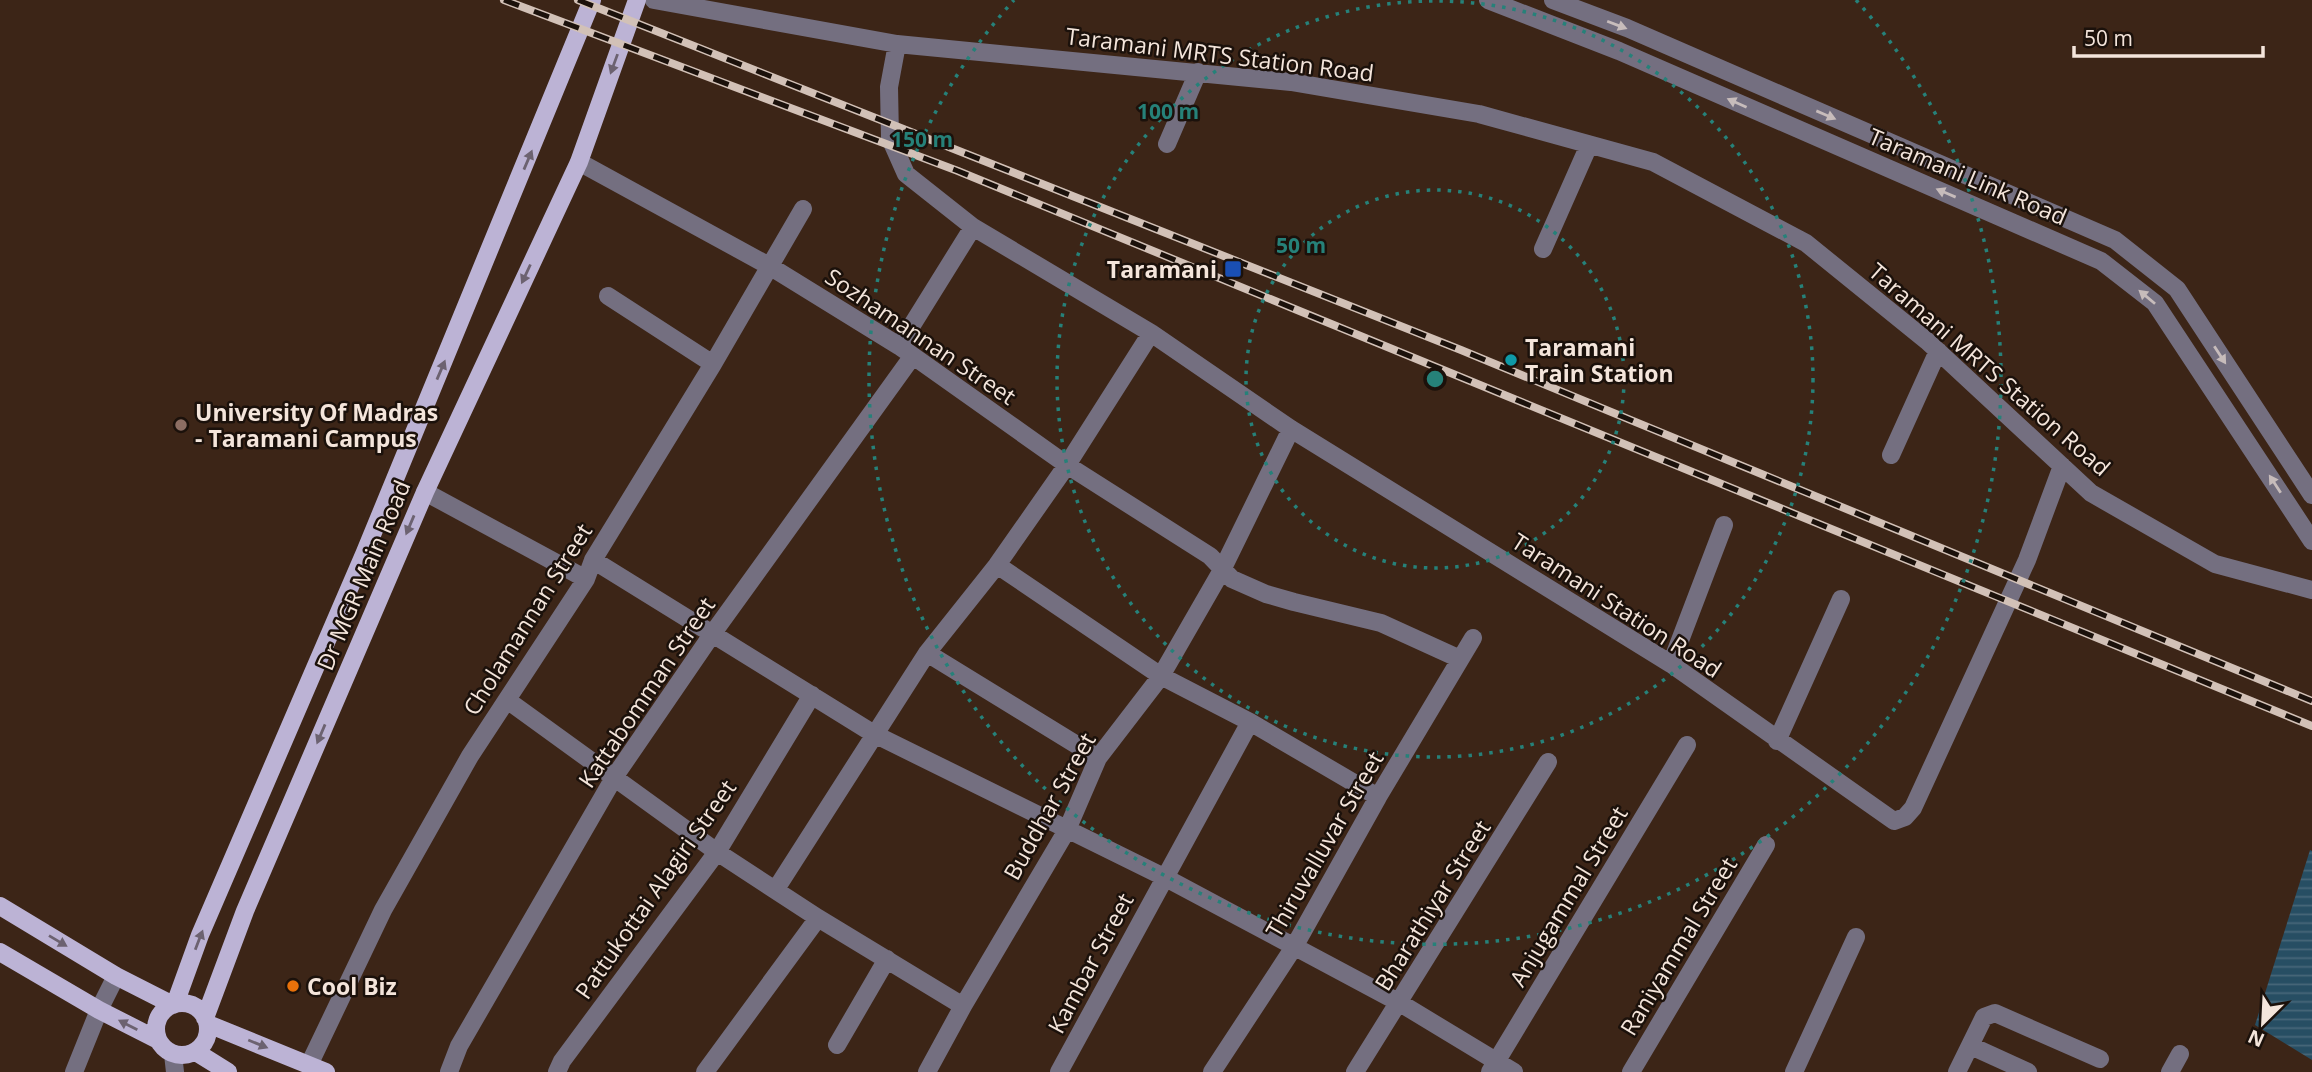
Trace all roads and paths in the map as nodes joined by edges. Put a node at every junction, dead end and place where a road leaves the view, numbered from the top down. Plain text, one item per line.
1 (592, 0) edge
2 (637, 0) edge
3 (654, 0) edge
4 (1488, 0) edge
5 (1553, 0) edge
6 (897, 44) junction
7 (1198, 72) junction
8 (1167, 144) dead end
9 (1590, 145) junction
10 (579, 162) junction
11 (803, 209) dead end
12 (973, 227) junction
13 (1543, 249) dead end
14 (771, 267) junction
15 (608, 296) dead end
16 (1152, 333) junction
17 (906, 351) junction
18 (1938, 351) junction
19 (713, 364) junction
20 (1290, 429) junction
21 (1891, 454) dead end
22 (1067, 465) junction
23 (2062, 466) junction
24 (425, 492) junction
25 (2312, 495) edge
26 (1724, 525) dead end
27 (2312, 541) edge
28 (593, 560) junction
29 (996, 565) junction
30 (1222, 569) junction
31 (586, 579) junction
32 (2312, 590) edge
33 (1841, 599) dead end
34 (713, 633) junction
35 (1473, 638) dead end
36 (928, 653) junction
37 (1460, 659) junction
38 (1671, 664) junction
39 (1161, 676) junction
40 (812, 695) junction
41 (507, 700) junction
42 (1250, 722) junction
43 (874, 734) junction
44 (1777, 741) junction
45 (1687, 745) dead end
46 (1098, 758) junction
47 (1548, 762) dead end
48 (615, 776) junction
49 (1378, 797) junction
50 (1067, 830) junction
51 (1766, 845) dead end
52 (717, 852) junction
53 (1164, 877) junction
54 (776, 889) junction
55 (0, 906) edge
56 (818, 918) junction
57 (1856, 937) dead end
58 (1294, 947) junction
59 (0, 952) edge
60 (887, 959) junction
61 (116, 976) junction
62 (1399, 1003) junction
63 (174, 1004) junction
64 (963, 1006) junction
65 (99, 1010) junction
66 (206, 1021) junction
67 (158, 1040) junction
68 (837, 1045) dead end
69 (1971, 1046) junction
70 (196, 1052) junction
71 (2180, 1054) dead end
72 (2100, 1059) dead end
73 (174, 1063) edge
74 (309, 1065) junction
75 (1493, 1067) edge
76 (74, 1072) edge
77 (228, 1072) edge
78 (326, 1072) edge
79 (449, 1072) edge
80 (557, 1072) edge
81 (705, 1072) edge
82 (927, 1072) edge
83 (1059, 1072) edge
84 (1212, 1072) edge
85 (1355, 1072) edge
86 (1514, 1072) edge
87 (1631, 1072) edge
88 (1794, 1072) edge
89 (1957, 1072) edge
90 (2028, 1072) edge
91 (2170, 1072) edge

63 -> 1 main road, Dr MGR Main Road
2 -> 10 main road, Dr MGR Main Road
3 - 6 street, Taramani MRTS Station Road
27 -> 4 street, Taramani Link Road
5 -> 25 street, Taramani Link Road
6 - 7 street, Taramani MRTS Station Road
6 - 12 street, Taramani Station Road
7 - 8 street
7 - 9 street, Taramani MRTS Station Road
9 - 13 street
9 - 18 street, Taramani MRTS Station Road
10 - 14 street, Sozhamannan Street
10 -> 24 main road, Dr MGR Main Road
11 - 14 street, Cholamannan Street
12 - 16 street, Taramani Station Road
12 - 17 street, Kattabomman Street
14 - 17 street, Sozhamannan Street
14 - 19 street, Cholamannan Street
15 - 19 street
16 - 20 street, Taramani Station Road
16 - 22 street
17 - 22 street, Sozhamannan Street
17 - 34 street, Kattabomman Street
18 - 21 street
18 - 23 street, Taramani MRTS Station Road
19 - 28 street, Cholamannan Street
20 - 30 street, Buddhar Street
20 - 38 street, Taramani Station Road
22 - 29 street
22 - 30 street, Sozhamannan Street
23 - 32 street, Taramani MRTS Station Road
23 - 44 street, Taramani Station Road
24 - 31 street
24 -> 66 main road, Dr MGR Main Road
26 - 38 street
28 - 31 street, Cholamannan Street
28 - 34 street
29 - 36 street
29 - 39 street
30 - 37 street, Sozhamannan Street
30 - 39 street, Buddhar Street
31 - 41 street, Cholamannan Street
33 - 44 street
34 - 40 street
34 - 48 street, Kattabomman Street
35 - 37 street, Thiruvalluvar Street
36 - 43 street
36 - 46 street
37 - 49 street, Thiruvalluvar Street
38 - 44 street, Taramani Station Road
39 - 42 street
39 - 46 street, Buddhar Street
40 - 43 street
40 - 52 street, Pattukottai Alagiri Street
41 - 48 street
41 - 74 street, Cholamannan Street
42 - 49 street
42 - 53 street, Kambar Street
43 - 50 street
43 - 54 street
45 - 75 street, Anjugammal Street
46 - 50 street, Buddhar Street
47 - 62 street, Bharathiyar Street
48 - 52 street
48 - 79 street, Kattabomman Street
49 - 58 street, Thiruvalluvar Street
50 - 53 street
50 - 64 street, Buddhar Street
51 - 87 street, Raniyammal Street
52 - 54 street
52 - 80 street, Pattukottai Alagiri Street
53 - 58 street
53 - 83 street, Kambar Street
54 - 56 street
55 -> 61 main road
56 - 60 street
56 - 81 street
57 - 88 street
58 - 62 street
58 - 84 street, Thiruvalluvar Street
59 - 65 main road
60 - 64 street
60 - 68 street
61 - 63 main road
61 - 65 street
62 - 75 street
62 - 85 street, Bharathiyar Street
63 - 66 main road
63 - 67 main road
64 - 82 street, Buddhar Street
67 -> 65 main road
65 - 76 street
66 - 70 main road
66 -> 74 main road
67 - 73 main road
69 - 72 street
69 - 89 street
69 - 90 street
70 - 73 main road
70 - 77 main road
71 - 91 street
74 - 78 main road
75 - 86 street

